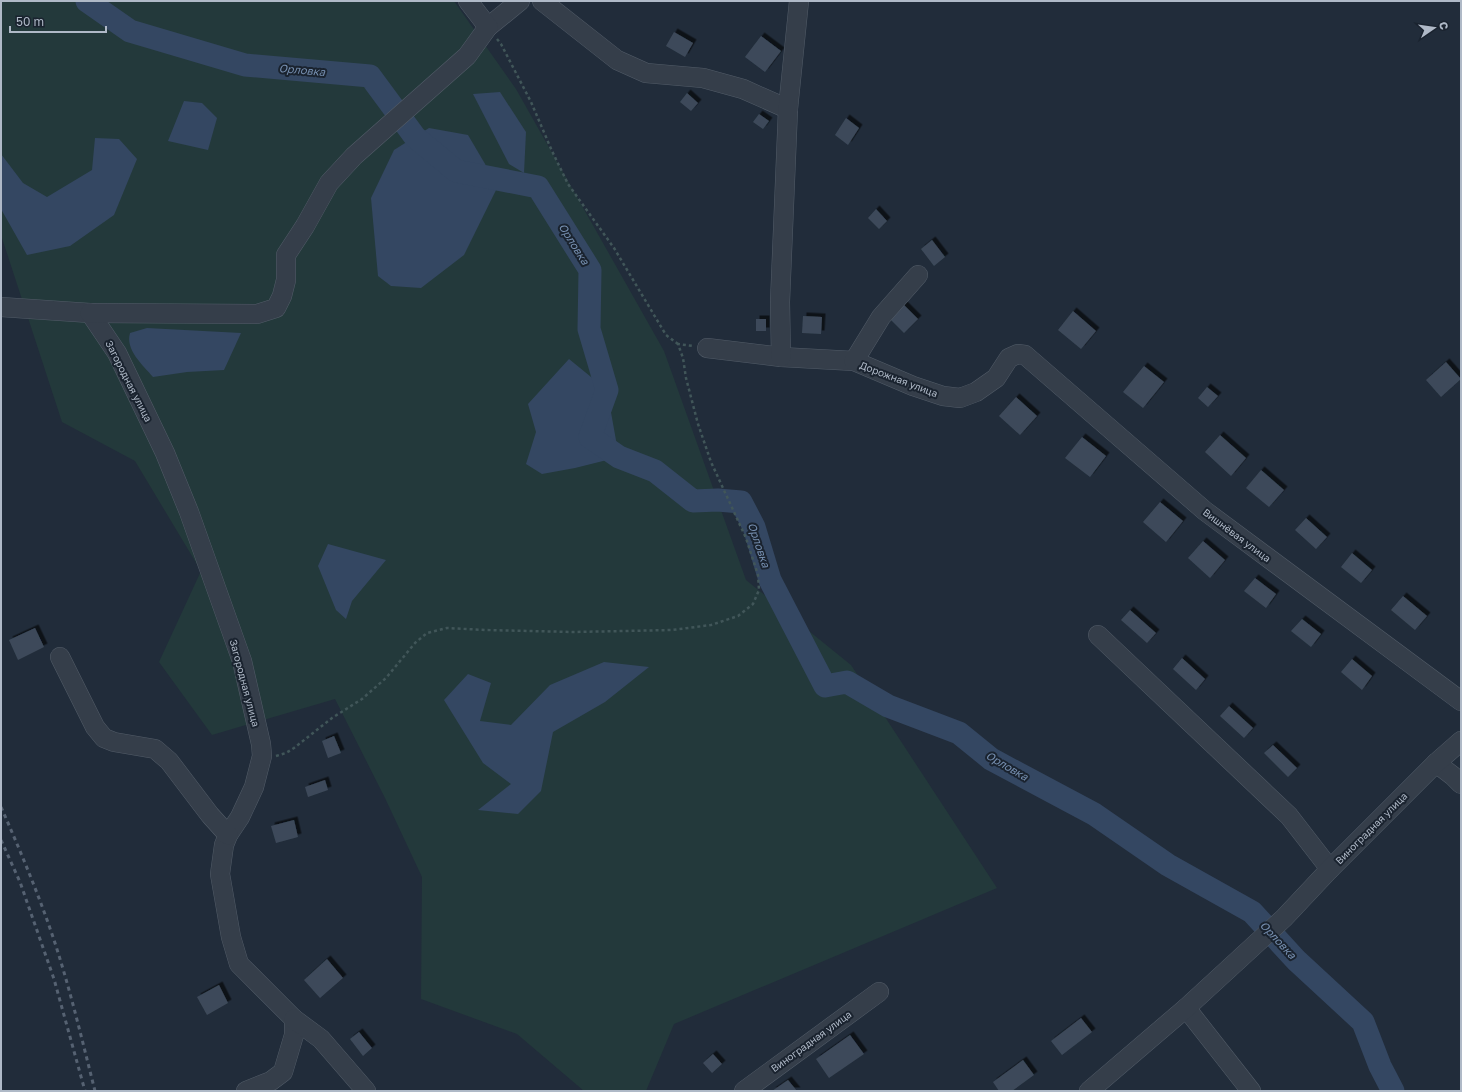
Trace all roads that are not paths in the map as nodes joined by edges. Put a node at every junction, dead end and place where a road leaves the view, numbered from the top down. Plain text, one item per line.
1 (468, 1) edge
2 (520, 1) edge
3 (542, 1) edge
4 (799, 1) edge
5 (488, 27) junction
6 (788, 109) junction
7 (918, 275) dead end
8 (1, 307) edge
9 (90, 313) junction
10 (707, 348) road end
11 (1025, 355) joint
12 (781, 357) junction
13 (854, 361) junction
14 (1098, 635) dead end
15 (60, 657) dead end
16 (1461, 701) edge
17 (1461, 741) edge
18 (1436, 763) junction
19 (1461, 784) edge
20 (228, 835) junction
21 (1330, 869) junction
22 (879, 992) dead end
23 (1186, 1008) junction
24 (294, 1019) junction
25 (246, 1091) edge
26 (366, 1091) edge
27 (744, 1091) edge
28 (1089, 1091) edge
29 (1251, 1091) edge

1 - 5 street
2 - 5 street
3 - 6 street
4 - 6 street
5 - 9 street
6 - 12 street
7 - 13 street
8 - 9 street
9 - 20 street, Загородная улица
10 - 12 street, Дорожная улица
11 - 13 street, Дорожная улица
11 - 16 street, Вишнёвая улица
12 - 13 street, Дорожная улица
14 - 21 street
15 - 20 street
17 - 18 street, Виноградная улица
18 - 19 street
18 - 21 street, Виноградная улица
20 - 24 street, Загородная улица
21 - 23 street, Виноградная улица
22 - 27 street, Виноградная улица
23 - 28 street
23 - 29 street
24 - 25 street
24 - 26 street, Загородная улица

